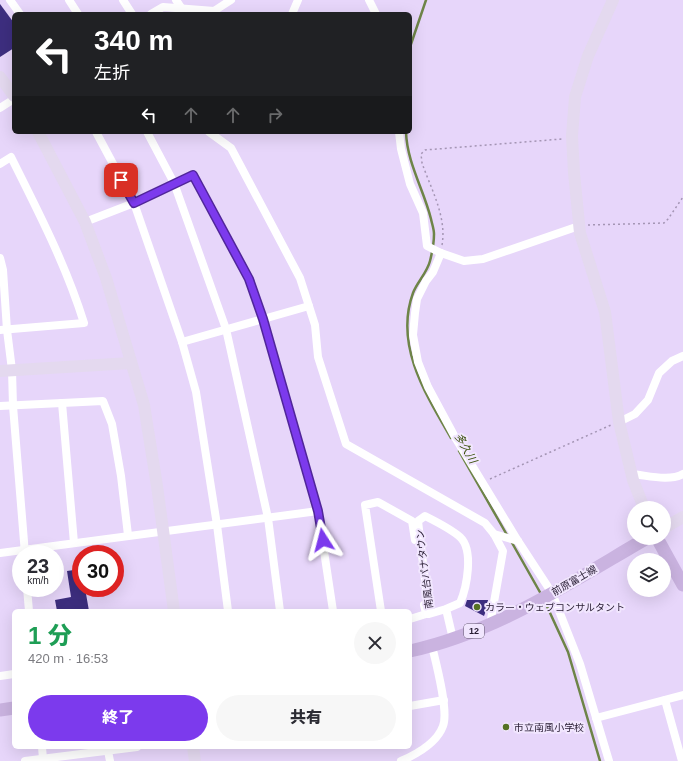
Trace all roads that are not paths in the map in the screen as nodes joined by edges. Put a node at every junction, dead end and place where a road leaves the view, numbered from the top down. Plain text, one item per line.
1 (10, 0) edge
2 (69, 0) edge
3 (123, 0) edge
4 (176, 0) edge
5 (230, 0) edge
6 (298, 0) edge
7 (369, 0) edge
8 (614, 0) edge
9 (182, 9) junction
10 (19, 12) edge
11 (77, 12) edge
12 (131, 12) edge
13 (154, 12) edge
14 (293, 12) edge
15 (375, 12) edge
16 (0, 77) edge
17 (12, 94) edge
18 (12, 99) edge
19 (0, 108) edge
20 (39, 134) edge
21 (97, 134) edge
22 (148, 134) edge
23 (212, 134) edge
24 (399, 134) edge
25 (0, 164) edge
26 (174, 183) junction
27 (134, 203) junction
28 (85, 222) junction
29 (579, 226) junction
30 (438, 252) junction
31 (0, 258) edge
32 (309, 306) junction
33 (263, 319) junction
34 (226, 329) junction
35 (4, 330) edge
36 (182, 342) junction
37 (683, 356) edge
38 (131, 363) junction
39 (6, 371) edge
40 (62, 403) junction
41 (0, 406) edge
42 (13, 406) junction
43 (620, 422) junction
44 (631, 474) junction
45 (683, 474) edge
46 (641, 501) edge
47 (318, 511) junction
48 (683, 517) edge
49 (268, 518) junction
50 (671, 524) edge
51 (217, 525) junction
52 (163, 531) junction
53 (494, 534) junction
54 (128, 536) junction
55 (514, 540) junction
56 (74, 543) junction
57 (23, 545) edge
58 (63, 545) edge
59 (635, 545) edge
60 (661, 545) edge
61 (12, 552) edge
62 (0, 553) edge
63 (683, 585) edge
64 (552, 593) junction
65 (28, 597) edge
66 (29, 609) edge
67 (174, 609) edge
68 (228, 609) edge
69 (280, 609) edge
70 (333, 609) edge
71 (381, 609) edge
72 (446, 609) junction
73 (412, 618) edge
74 (490, 625) junction
75 (453, 639) junction
76 (432, 646) junction
77 (412, 651) edge
78 (12, 674) edge
79 (0, 676) edge
80 (683, 695) edge
81 (444, 700) junction
82 (665, 700) junction
83 (412, 706) edge
84 (12, 708) edge
85 (0, 710) edge
86 (596, 718) junction
87 (42, 749) edge
88 (122, 749) edge
89 (193, 749) edge
90 (108, 751) junction
91 (44, 759) junction
92 (405, 760) edge
93 (26, 761) edge
94 (110, 761) edge
95 (195, 761) edge
96 (609, 761) edge
97 (682, 761) edge

1 - 10 street
2 - 11 street
3 - 12 street
4 - 9 street
5 - 9 street
6 - 14 street
7 - 15 street
8 - 29 street
9 - 13 street
16 - 17 street
18 - 19 street
20 - 28 street
21 - 27 street
22 - 26 street
23 - 32 street
24 - 30 street
25 - 35 street
26 - 27 street
26 - 33 street
26 - 34 street
27 - 28 street
27 - 36 street
28 - 38 street
29 - 30 street
29 - 43 street
30 - 55 street
31 - 35 street
32 - 33 street
32 - 53 street
33 - 34 street
33 - 47 street
34 - 36 street
34 - 49 street
35 - 39 street
36 - 51 street
37 - 43 street
38 - 39 street
38 - 52 street
39 - 42 street
40 - 42 street
40 - 54 street
40 - 56 street
41 - 42 street
42 - 57 street
43 - 44 street
44 - 45 street
44 - 46 street
47 - 49 street
47 - 70 street
48 - 50 street
49 - 51 street
49 - 69 street
51 - 52 street
51 - 68 street
52 - 54 street
52 - 67 street
53 - 55 street
53 - 74 street
54 - 56 street
55 - 64 street
56 - 58 street
59 - 64 main road, 前原富士線 / 12
60 - 63 main road
61 - 62 street
64 - 74 main road, 前原富士線 / 12
64 - 86 street
65 - 66 street
71 - 73 street
72 - 72 street, 南風台パナタウン
72 - 75 street, 南風台パナタウン
74 - 75 main road, 前原富士線 / 12
75 - 76 main road, 前原富士線 / 12
76 - 77 main road, 前原富士線 / 12
76 - 81 street
78 - 79 street
80 - 82 street
81 - 83 street
81 - 92 street
82 - 86 street
82 - 97 street
84 - 85 main road
86 - 96 street
87 - 91 street
88 - 90 street
89 - 95 street
90 - 91 street
90 - 94 street
91 - 93 street

